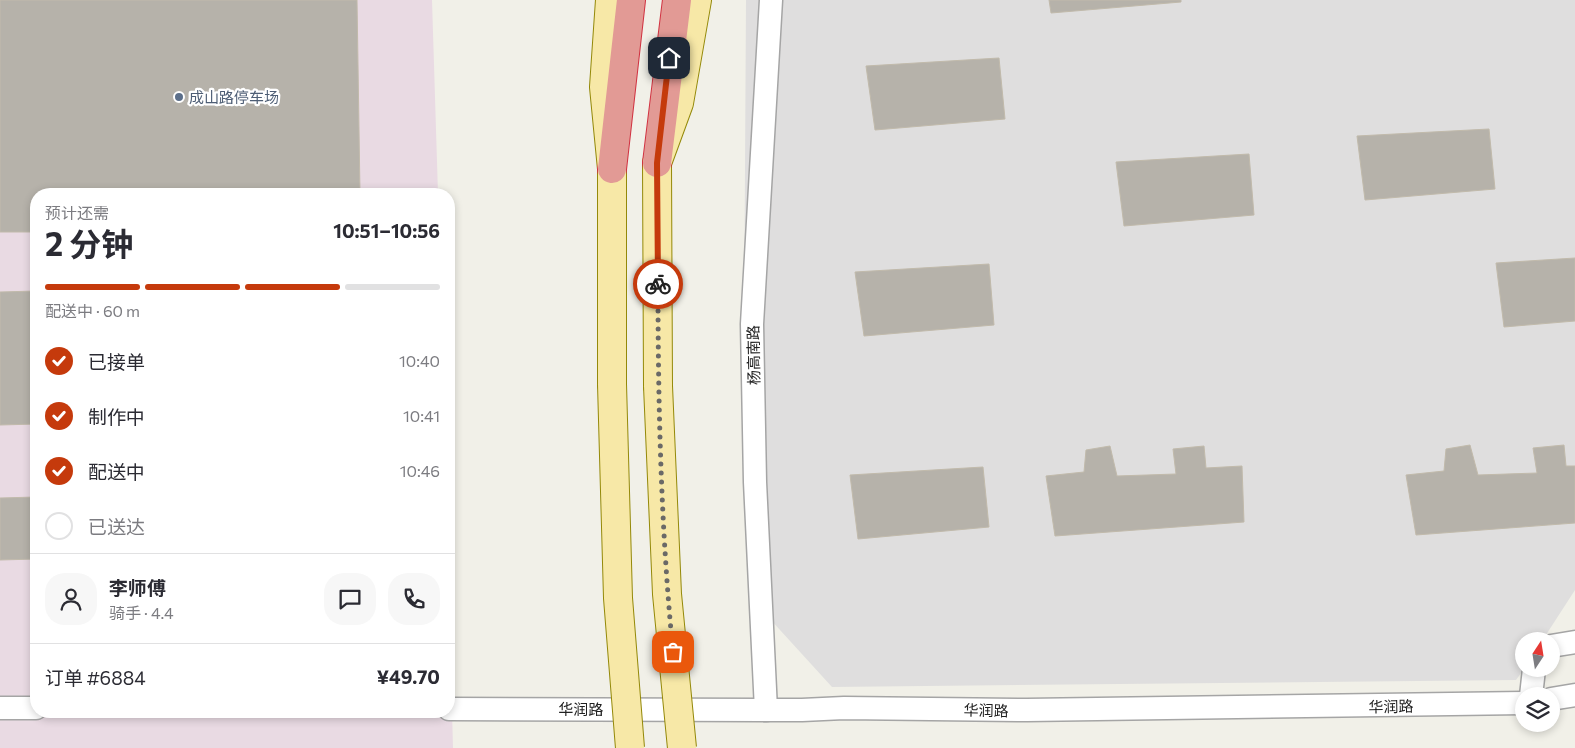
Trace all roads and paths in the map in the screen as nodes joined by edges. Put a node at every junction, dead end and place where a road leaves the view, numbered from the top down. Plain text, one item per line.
1 (610, 0) edge
2 (631, 0) edge
3 (677, 0) edge
4 (696, 0) edge
5 (771, 0) edge
6 (657, 163) junction
7 (612, 169) junction
8 (1575, 642) edge
9 (1560, 644) edge
10 (1575, 695) edge
11 (1560, 698) edge
12 (1515, 703) edge
13 (0, 708) edge
14 (30, 708) edge
15 (455, 709) edge
16 (766, 710) junction
17 (630, 748) edge
18 (682, 748) edge

1 - 7 main road
2 - 7 highway
3 - 6 highway
4 - 6 main road
5 - 16 street, 杨高南路
6 - 18 main road, bridge
7 - 17 main road, bridge
8 - 9 street
10 - 11 street
12 - 16 street, 华润路
13 - 14 street
15 - 16 street, 华润路

